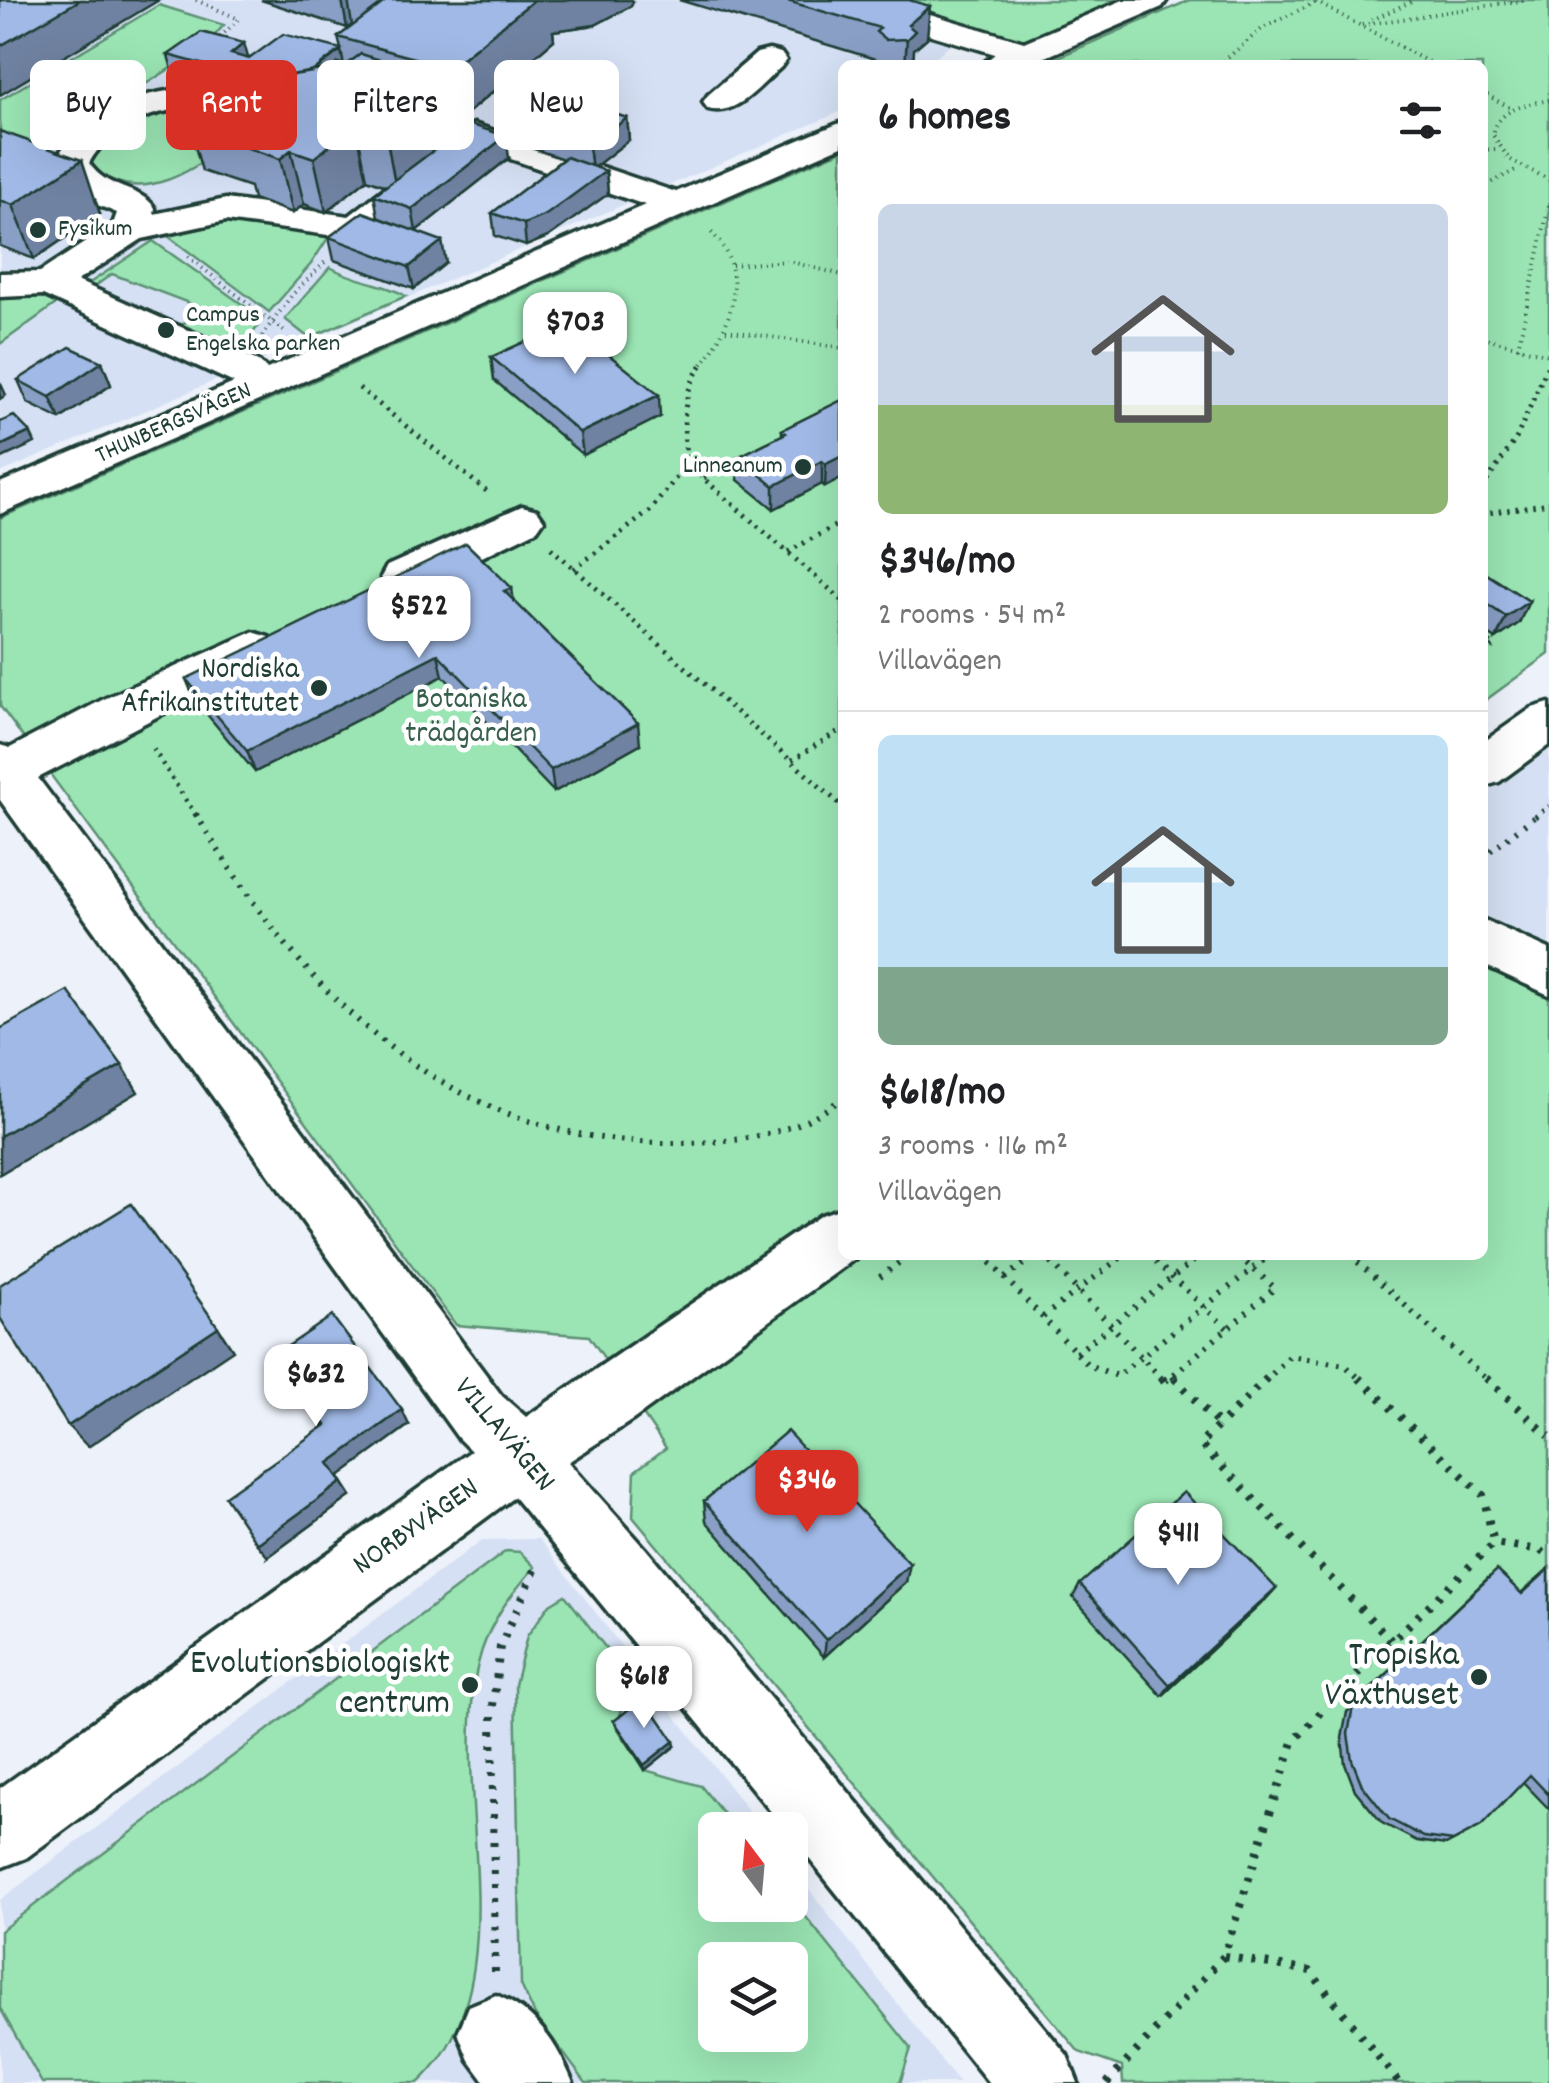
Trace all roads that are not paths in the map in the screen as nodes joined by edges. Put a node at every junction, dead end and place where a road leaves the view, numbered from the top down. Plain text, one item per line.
1 (850, 0) edge
2 (1151, 0) edge
3 (1012, 59) edge
4 (769, 60) dead end
5 (720, 102) dead end
6 (314, 114) edge
7 (838, 135) edge
8 (677, 204) junction
9 (138, 228) junction
10 (49, 283) junction
11 (0, 284) edge
12 (253, 378) junction
13 (0, 500) edge
14 (522, 520) road end
15 (366, 595) edge
16 (296, 628) edge
17 (1549, 720) edge
18 (1488, 765) edge
19 (3, 767) edge
20 (1488, 943) edge
21 (1549, 973) edge
22 (838, 1237) edge
23 (524, 1456) junction
24 (0, 1832) edge
25 (1039, 2083) edge

1 - 3 street
2 - 3 street
4 - 5 street
6 - 9 street
7 - 8 street, THUNBERGSVÄGEN
8 - 9 street
8 - 12 street, THUNBERGSVÄGEN
9 - 10 street
10 - 11 street
10 - 12 street
12 - 13 street, THUNBERGSVÄGEN
14 - 15 street
16 - 19 street
17 - 18 street
19 - 23 street, VILLAVÄGEN
20 - 21 street
22 - 23 street, NORBYVÄGEN
23 - 24 street, NORBYVÄGEN
23 - 25 street, VILLAVÄGEN

